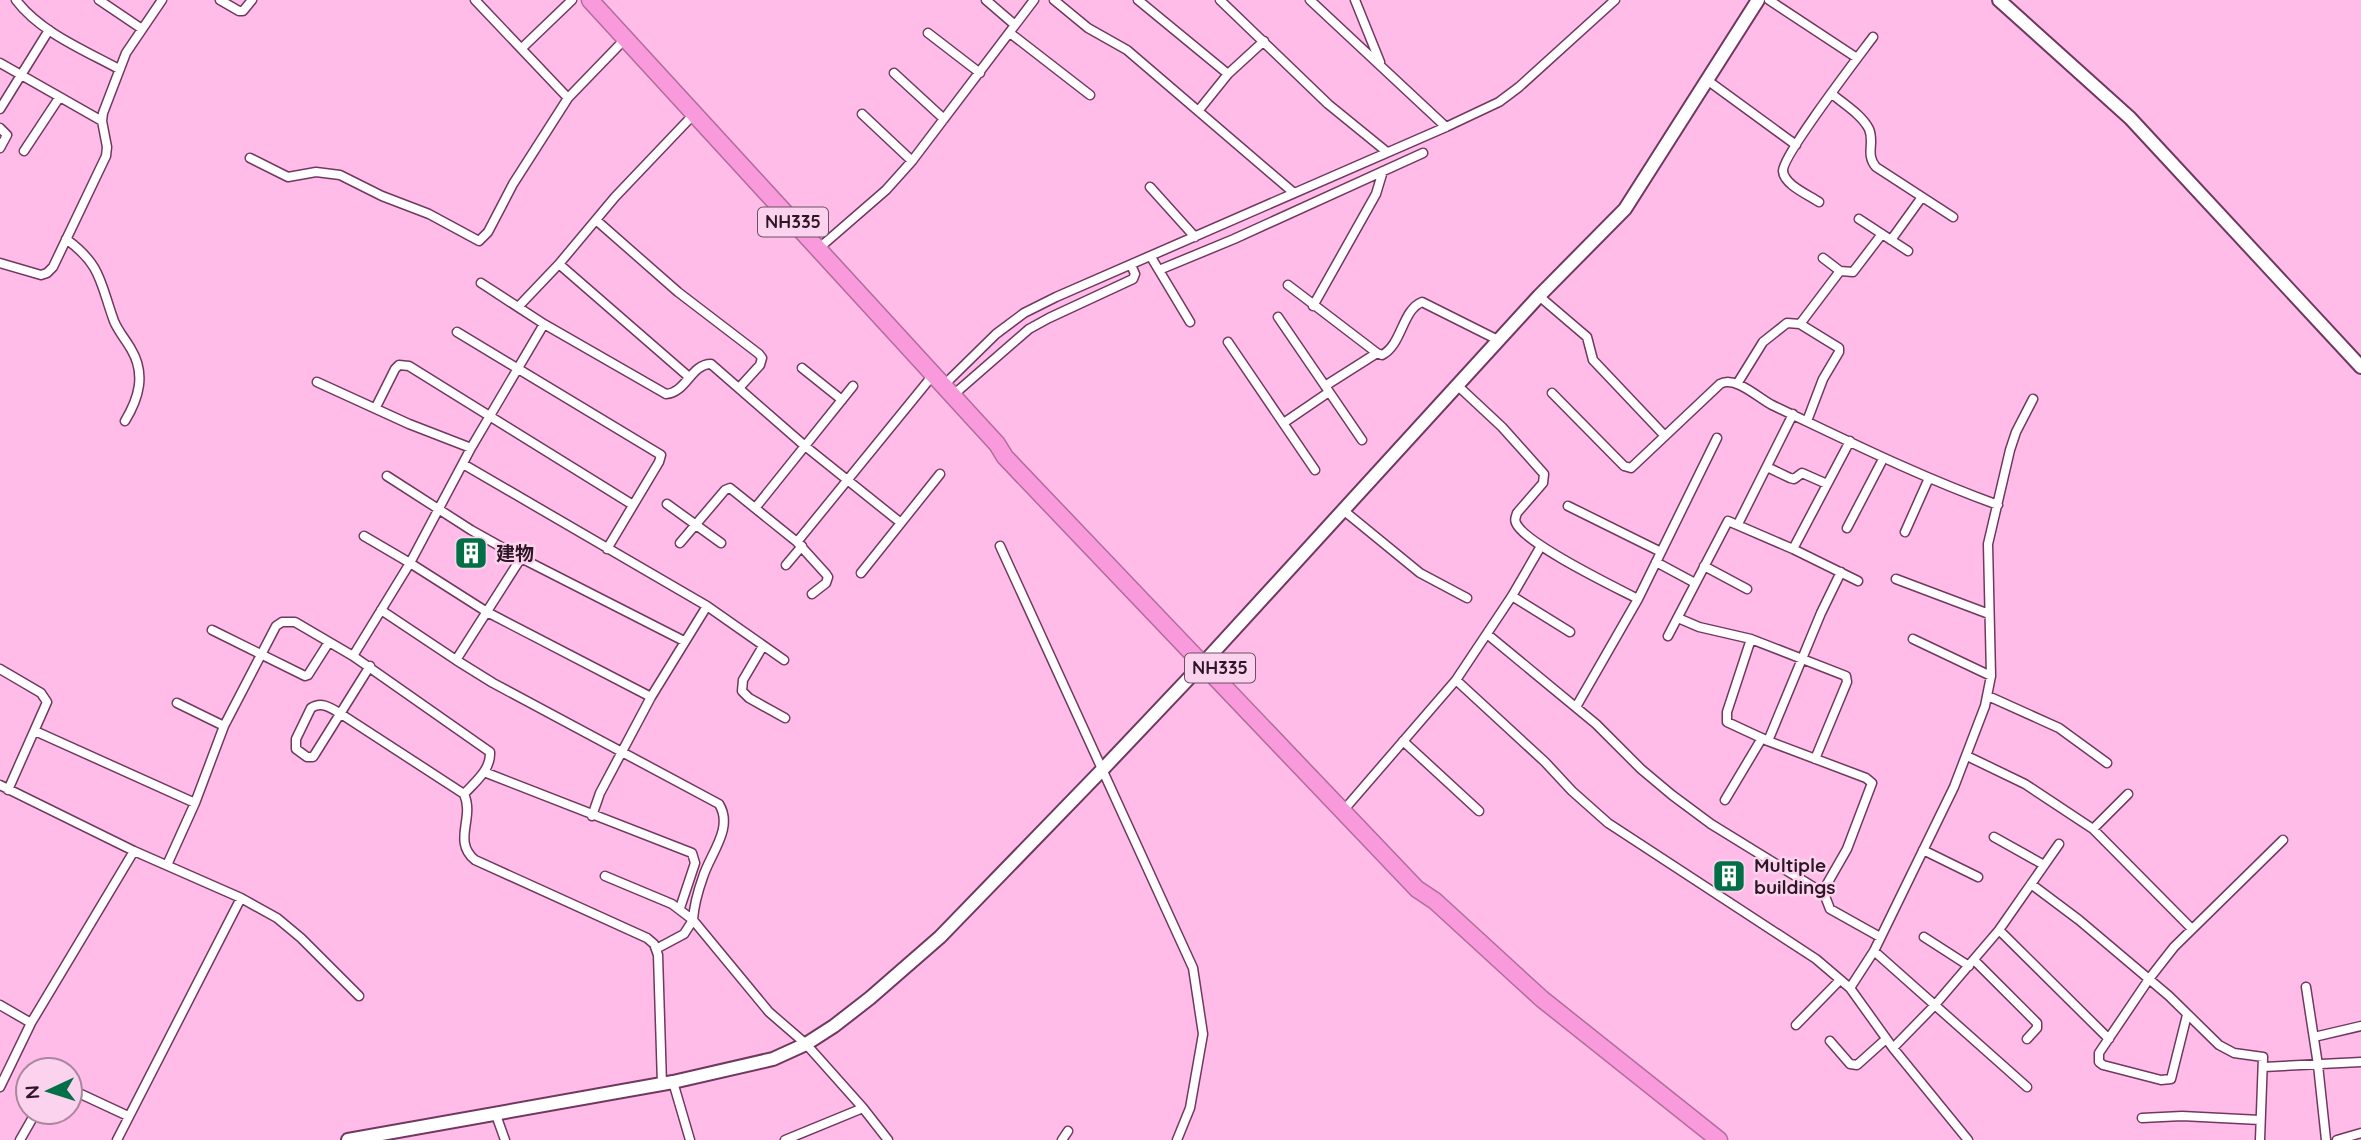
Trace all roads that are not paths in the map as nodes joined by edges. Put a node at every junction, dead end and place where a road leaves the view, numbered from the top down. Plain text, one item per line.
1 (16, 0) edge
2 (99, 0) edge
3 (162, 0) edge
4 (220, 0) edge
5 (252, 0) edge
6 (475, 0) edge
7 (572, 0) edge
8 (590, 0) edge
9 (986, 0) edge
10 (1034, 0) edge
11 (1054, 0) edge
12 (1138, 0) edge
13 (1220, 0) edge
14 (1310, 0) edge
15 (1355, 0) edge
16 (1615, 0) edge
17 (1758, 0) edge
18 (1769, 0) edge
19 (1999, 0) edge
20 (142, 29) junction
21 (1013, 29) junction
22 (50, 30) junction
23 (928, 33) dead end
24 (1873, 37) dead end
25 (626, 38) junction
26 (1264, 41) junction
27 (522, 48) junction
28 (1857, 58) junction
29 (0, 62) edge
30 (1381, 65) junction
31 (119, 69) junction
32 (894, 73) dead end
33 (980, 73) junction
34 (1227, 74) junction
35 (22, 75) junction
36 (1707, 80) junction
37 (1832, 94) junction
38 (1090, 95) dead end
39 (59, 98) junction
40 (568, 98) junction
41 (0, 109) edge
42 (1199, 110) junction
43 (695, 113) junction
44 (862, 114) dead end
45 (944, 119) junction
46 (102, 121) junction
47 (1446, 127) junction
48 (0, 128) edge
49 (1796, 145) junction
50 (0, 148) edge
51 (24, 151) dead end
52 (1387, 152) junction
53 (1423, 153) dead end
54 (250, 158) dead end
55 (912, 161) junction
56 (1383, 171) junction
57 (1150, 187) dead end
58 (1294, 193) junction
59 (1922, 197) junction
60 (1819, 202) dead end
61 (1953, 218) dead end
62 (1859, 219) dead end
63 (596, 220) junction
64 (1882, 234) junction
65 (1195, 237) junction
66 (66, 239) junction
67 (1891, 240) junction
68 (818, 249) junction
69 (1908, 251) dead end
70 (1151, 257) junction
71 (1823, 258) dead end
72 (0, 263) edge
73 (559, 264) junction
74 (1132, 265) junction
75 (1158, 270) junction
76 (1840, 271) junction
77 (481, 283) dead end
78 (1288, 285) dead end
79 (1539, 296) junction
80 (519, 306) junction
81 (1313, 306) junction
82 (1278, 317) dead end
83 (1190, 322) dead end
84 (544, 324) junction
85 (1800, 324) junction
86 (457, 332) dead end
87 (1498, 340) junction
88 (1228, 342) dead end
89 (1377, 353) junction
90 (2361, 367) edge
91 (517, 368) junction
92 (802, 368) dead end
93 (689, 377) junction
94 (317, 382) dead end
95 (1737, 384) junction
96 (1457, 385) junction
97 (853, 386) dead end
98 (943, 386) junction
99 (739, 388) junction
100 (1327, 389) junction
101 (1552, 393) dead end
102 (2033, 399) dead end
103 (842, 400) junction
104 (376, 407) junction
105 (1793, 414) junction
106 (490, 415) junction
107 (125, 421) dead end
108 (1807, 421) junction
109 (1284, 422) junction
110 (1665, 436) junction
111 (1717, 438) dead end
112 (1362, 440) dead end
113 (1850, 441) junction
114 (805, 446) junction
115 (471, 448) junction
116 (1883, 459) junction
117 (463, 464) junction
118 (1767, 467) junction
119 (1315, 470) dead end
120 (940, 474) dead end
121 (387, 475) dead end
122 (1929, 478) junction
123 (849, 480) junction
124 (1827, 484) junction
125 (667, 503) dead end
126 (633, 505) junction
127 (1998, 505) junction
128 (1568, 506) dead end
129 (756, 507) junction
130 (440, 509) junction
131 (1343, 510) junction
132 (901, 523) junction
133 (696, 524) junction
134 (1738, 524) junction
135 (1847, 528) dead end
136 (1905, 532) dead end
137 (364, 536) dead end
138 (680, 543) dead end
139 (721, 543) dead end
140 (799, 544) junction
141 (1541, 546) junction
142 (1000, 547) dead end
143 (607, 549) junction
144 (1793, 549) junction
145 (1661, 552) junction
146 (521, 558) junction
147 (1656, 562) junction
148 (410, 563) junction
149 (786, 565) dead end
150 (1704, 566) junction
151 (1841, 572) junction
152 (861, 573) dead end
153 (1896, 579) dead end
154 (1858, 581) dead end
155 (1695, 583) junction
156 (1747, 589) dead end
157 (812, 594) dead end
158 (1512, 596) junction
159 (1467, 598) dead end
160 (1637, 599) junction
161 (706, 606) junction
162 (381, 610) junction
163 (487, 612) junction
164 (1989, 614) junction
165 (1678, 618) junction
166 (212, 629) dead end
167 (1570, 632) dead end
168 (1488, 634) junction
169 (1668, 636) dead end
170 (1751, 639) junction
171 (1913, 639) dead end
172 (684, 641) junction
173 (330, 642) junction
174 (763, 646) junction
175 (262, 655) junction
176 (353, 656) junction
177 (1802, 658) junction
178 (456, 660) junction
179 (783, 660) dead end
180 (1205, 660) junction
181 (370, 666) junction
182 (0, 669) edge
183 (1991, 676) junction
184 (1456, 680) junction
185 (1988, 695) junction
186 (651, 697) junction
187 (177, 703) dead end
188 (1576, 707) junction
189 (341, 714) junction
190 (785, 718) dead end
191 (224, 726) junction
192 (35, 731) junction
193 (1765, 740) junction
194 (1403, 741) junction
195 (622, 752) junction
196 (1968, 756) junction
197 (1815, 759) junction
198 (2107, 763) dead end
199 (1101, 771) junction
200 (484, 772) junction
201 (4, 788) edge
202 (464, 794) junction
203 (2129, 794) dead end
204 (1725, 800) dead end
205 (195, 803) junction
206 (1349, 804) junction
207 (1479, 811) dead end
208 (592, 816) junction
209 (2093, 829) junction
210 (1994, 837) dead end
211 (2283, 840) dead end
212 (2059, 844) dead end
213 (134, 850) junction
214 (1923, 850) junction
215 (167, 865) junction
216 (2044, 865) junction
217 (605, 876) dead end
218 (1978, 877) dead end
219 (2031, 884) junction
220 (1823, 891) junction
221 (241, 898) junction
222 (1435, 901) junction
223 (680, 908) junction
224 (693, 920) junction
225 (2192, 929) junction
226 (1999, 930) junction
227 (1880, 937) junction
228 (1924, 937) dead end
229 (656, 949) junction
230 (1874, 951) junction
231 (1971, 963) junction
232 (2149, 979) junction
233 (1840, 980) junction
234 (2306, 987) dead end
235 (1850, 988) junction
236 (359, 996) dead end
237 (0, 1005) edge
238 (1934, 1006) junction
239 (2187, 1015) junction
240 (32, 1023) junction
241 (1796, 1026) dead end
242 (2361, 1026) edge
243 (2314, 1037) junction
244 (1886, 1039) junction
245 (2027, 1039) dead end
246 (2109, 1039) junction
247 (1830, 1041) dead end
248 (806, 1044) junction
249 (1893, 1048) junction
250 (2361, 1062) edge
251 (2318, 1065) junction
252 (2264, 1067) junction
253 (668, 1083) junction
254 (0, 1087) edge
255 (2026, 1087) dead end
256 (84, 1096) edge
257 (863, 1108) junction
258 (496, 1115) junction
259 (128, 1116) junction
260 (2142, 1118) dead end
261 (2260, 1120) junction
262 (1068, 1131) dead end
263 (2361, 1133) edge
264 (805, 1137) edge
265 (117, 1140) edge
266 (348, 1140) edge
267 (505, 1140) edge
268 (691, 1140) edge
269 (785, 1140) edge
270 (888, 1140) edge
271 (1062, 1140) edge
272 (1177, 1140) edge
273 (1719, 1140) edge
274 (1968, 1140) edge
275 (2260, 1140) edge
276 (2326, 1140) edge
277 (2337, 1140) edge

1 - 22 street
2 - 20 street
3 - 20 street
4 - 5 street
6 - 27 street
7 - 27 street
8 - 25 highway, NH335
9 - 21 street
10 - 21 street
11 - 42 street
12 - 34 street
13 - 26 street
14 - 30 street
15 - 30 street
16 - 47 street
17 - 36 street
18 - 28 street
19 - 90 street
20 - 31 street
21 - 33 street
21 - 38 street
22 - 31 street
22 - 35 street
23 - 33 street
24 - 28 street
25 - 40 street
25 - 43 highway, NH335
26 - 34 street
26 - 52 street
27 - 40 street
28 - 37 street
29 - 35 street
30 - 47 street
31 - 46 street
32 - 45 street
33 - 45 street
34 - 42 street
35 - 39 street
35 - 41 street
36 - 49 street
36 - 79 street
37 - 49 street
37 - 59 street
39 - 46 street
39 - 51 street
40 - 54 street
42 - 58 street
43 - 63 street
43 - 68 highway, NH335
44 - 55 street
45 - 55 street
46 - 66 street
47 - 52 street
48 - 50 street
49 - 60 street
52 - 58 street
53 - 56 street
55 - 68 street
56 - 75 street
56 - 81 street
57 - 65 street
58 - 65 street
59 - 61 street
59 - 67 street
62 - 64 street
63 - 73 street
63 - 99 street
64 - 67 street
64 - 76 street
65 - 70 street
66 - 72 street
66 - 107 street
67 - 69 street
68 - 98 highway, NH335
70 - 74 street
70 - 75 street
71 - 76 street
73 - 80 street
73 - 93 street
74 - 98 street
74 - 98 street
75 - 83 street
76 - 85 street
77 - 80 street
78 - 81 street
79 - 87 street
79 - 110 street
80 - 84 street
81 - 89 street
82 - 100 street
84 - 91 street
84 - 93 street
85 - 95 street
85 - 108 street
86 - 91 street
87 - 89 street
87 - 96 street
88 - 109 street
89 - 100 street
91 - 106 street
91 - 126 street
92 - 103 street
93 - 99 street
94 - 104 street
95 - 105 street
95 - 110 street
96 - 131 street
96 - 141 street
97 - 103 street
98 - 123 street
98 - 180 highway, NH335
99 - 114 street
100 - 109 street
100 - 112 street
101 - 110 street
102 - 127 street
103 - 114 street
104 - 106 street
104 - 115 street
105 - 108 street
105 - 118 street
106 - 115 street
106 - 126 street
108 - 113 street
109 - 119 street
111 - 145 street
113 - 116 street
113 - 124 street
114 - 123 street
114 - 129 street
115 - 117 street
116 - 122 street
116 - 135 street
117 - 130 street
117 - 143 street
118 - 124 street
118 - 134 street
120 - 132 street
121 - 130 street
122 - 127 street
122 - 136 street
123 - 132 street
123 - 140 street
124 - 144 street
125 - 133 street
126 - 143 street
127 - 164 street
128 - 145 street
129 - 133 street
129 - 140 street
130 - 146 street
130 - 148 street
131 - 159 street
131 - 180 street
132 - 152 street
133 - 138 street
133 - 139 street
134 - 144 street
134 - 150 street
137 - 148 street
140 - 149 street
140 - 157 street
141 - 158 street
141 - 160 street
142 - 199 street
143 - 161 street
144 - 151 street
145 - 147 street
146 - 163 street
146 - 172 street
147 - 155 street
147 - 160 street
148 - 162 street
148 - 163 street
150 - 155 street
150 - 156 street
151 - 154 street
151 - 177 street
153 - 164 street
155 - 165 street
158 - 167 street
158 - 168 street
160 - 188 street
161 - 172 street
161 - 174 street
162 - 176 street
162 - 178 street
163 - 178 street
163 - 186 street
164 - 183 street
165 - 169 street
165 - 170 street
166 - 175 street
168 - 184 street
168 - 188 street
170 - 177 street
170 - 193 street
171 - 183 street
172 - 186 street
173 - 175 street
173 - 175 street
173 - 176 street
174 - 179 street
174 - 190 street
175 - 191 street
176 - 181 street
177 - 193 street
177 - 197 street
178 - 195 street
180 - 199 street
180 - 206 highway, NH335
180 - 222 highway, NH335
181 - 189 street
181 - 200 street
182 - 192 street
183 - 185 street
184 - 194 street
184 - 233 street
185 - 196 street
185 - 198 street
186 - 195 street
187 - 191 street
188 - 220 street
189 - 189 street
189 - 202 street
191 - 205 street
192 - 201 street
192 - 205 street
193 - 197 street
193 - 204 street
194 - 206 street
194 - 207 street
195 - 208 street
195 - 224 street
196 - 209 street
196 - 214 street
197 - 220 street
199 - 248 street
199 - 272 street
200 - 202 street
200 - 208 street
201 - 213 street
202 - 229 street
203 - 209 street
205 - 215 street
206 - 222 highway, NH335
208 - 223 street
209 - 225 street
210 - 216 street
211 - 225 street
212 - 216 street
213 - 215 street
213 - 240 street
214 - 218 street
214 - 227 street
215 - 221 street
216 - 219 street
217 - 223 street
219 - 226 street
219 - 232 street
220 - 227 street
221 - 236 street
221 - 259 street
222 - 273 highway, NH335
223 - 224 street
224 - 229 street
224 - 248 street
225 - 232 street
226 - 231 street
226 - 246 street
227 - 230 street
228 - 231 street
229 - 253 street
230 - 235 street
230 - 238 street
231 - 238 street
231 - 245 street
232 - 239 street
232 - 246 street
233 - 235 street
233 - 241 street
234 - 243 street
235 - 244 street
237 - 240 street
238 - 249 street
238 - 255 street
239 - 246 street
239 - 252 street
240 - 254 street
242 - 243 street
243 - 251 street
244 - 247 street
244 - 249 street
248 - 253 street
248 - 257 street
249 - 274 street
250 - 251 street
251 - 252 street
251 - 276 street
252 - 261 street
253 - 258 street
253 - 268 street
256 - 259 street
257 - 264 street
257 - 270 street
258 - 266 street
258 - 267 street
259 - 265 street
260 - 261 street
261 - 275 street
262 - 271 street
263 - 277 street
264 - 269 street

